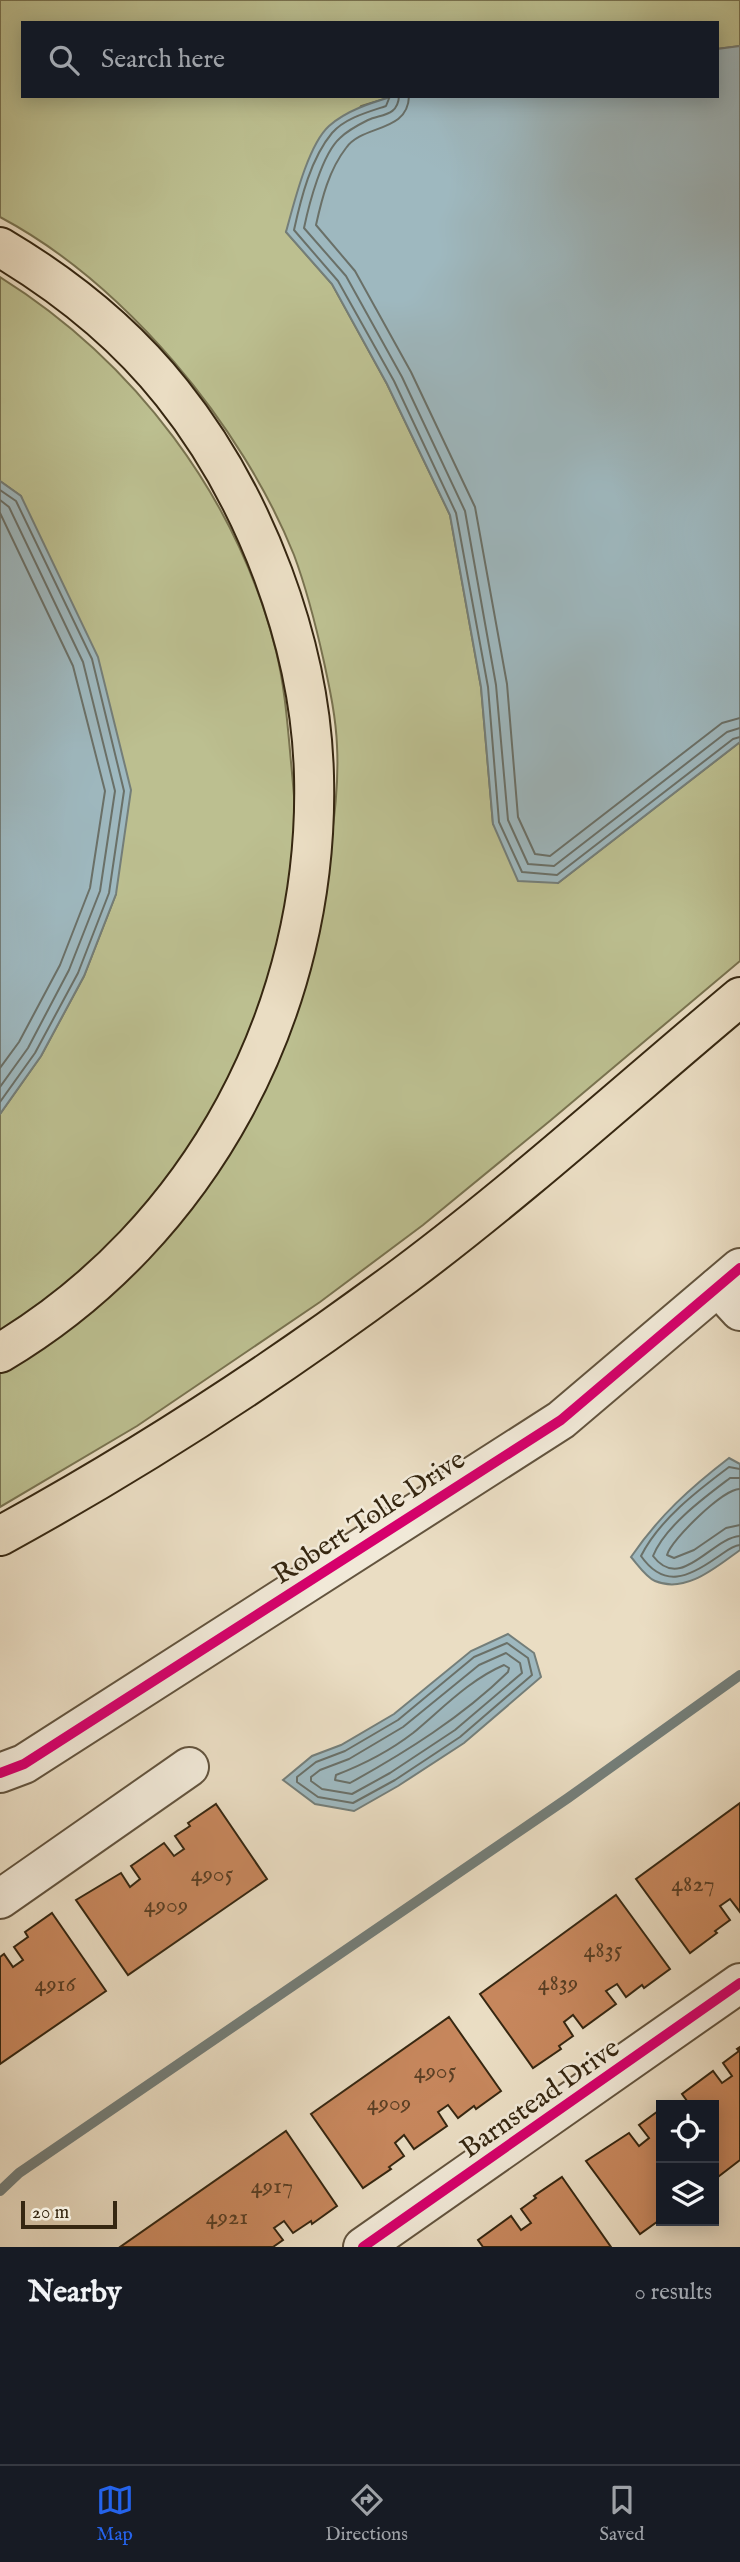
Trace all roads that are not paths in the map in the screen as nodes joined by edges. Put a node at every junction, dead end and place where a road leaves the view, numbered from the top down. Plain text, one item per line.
1 (0, 247) edge
2 (740, 997) edge
3 (733, 1289) edge
4 (0, 1353) edge
5 (0, 1536) edge
6 (188, 1767) dead end
7 (0, 1773) edge
8 (0, 1899) edge
9 (740, 1983) edge
10 (363, 2247) edge

1 - 4 highway
2 - 5 highway
3 - 7 street, Robert Tolle Drive
6 - 8 street
9 - 10 street, Barnstead Drive

